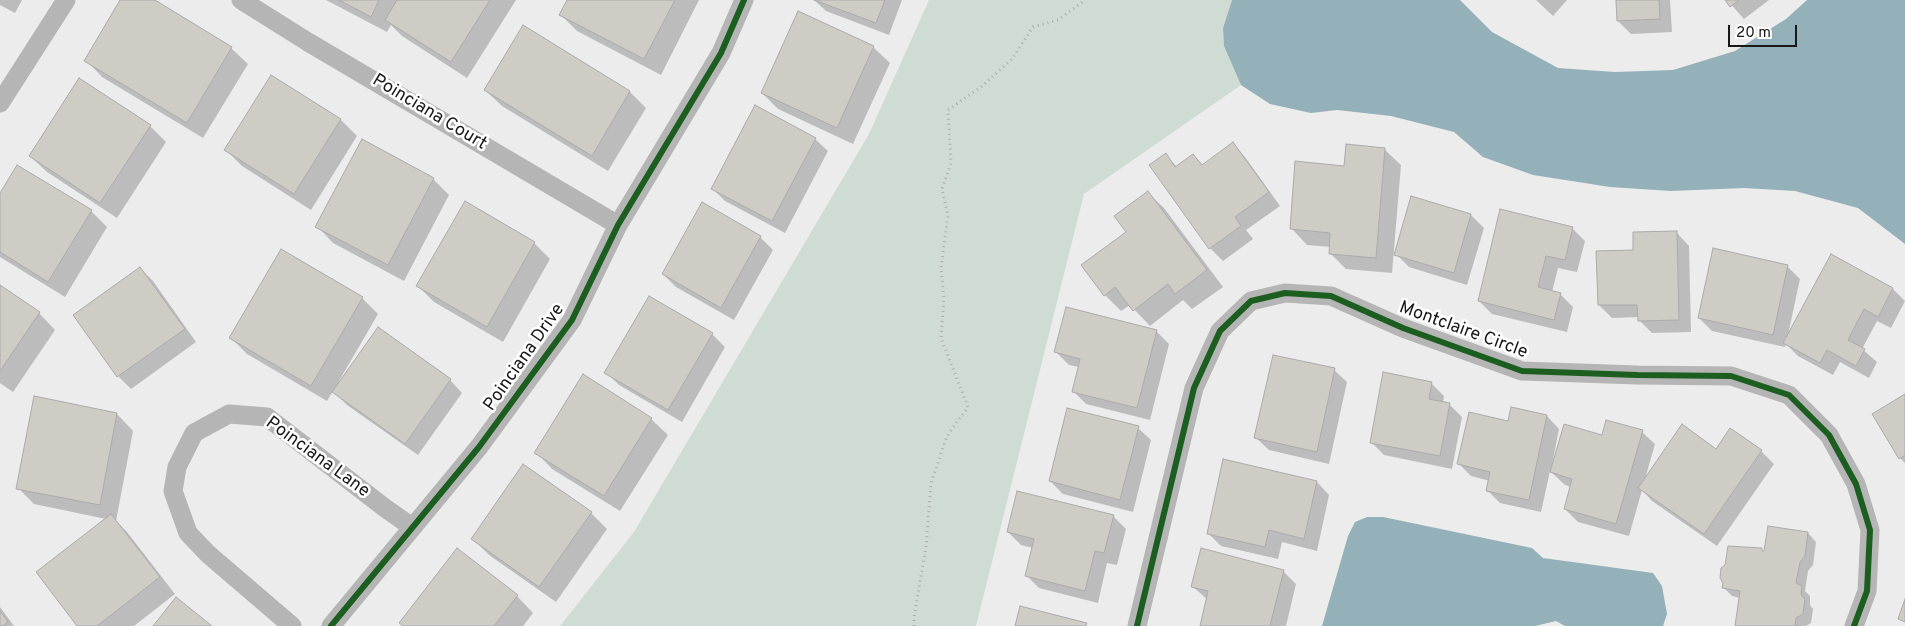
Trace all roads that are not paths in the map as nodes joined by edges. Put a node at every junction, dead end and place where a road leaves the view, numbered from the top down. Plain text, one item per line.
1 (66, 0) edge
2 (241, 0) edge
3 (744, 0) edge
4 (0, 103) edge
5 (618, 225) junction
6 (412, 527) junction
7 (292, 626) edge
8 (331, 626) edge
9 (1137, 626) edge
10 (1854, 626) edge

1 - 4 street
2 - 5 street, Poinciana Court
3 - 5 street, Poinciana Drive
5 - 6 street, Poinciana Drive
6 - 7 street, Poinciana Lane
6 - 8 street, Poinciana Drive
9 - 10 street, Montclaire Circle

